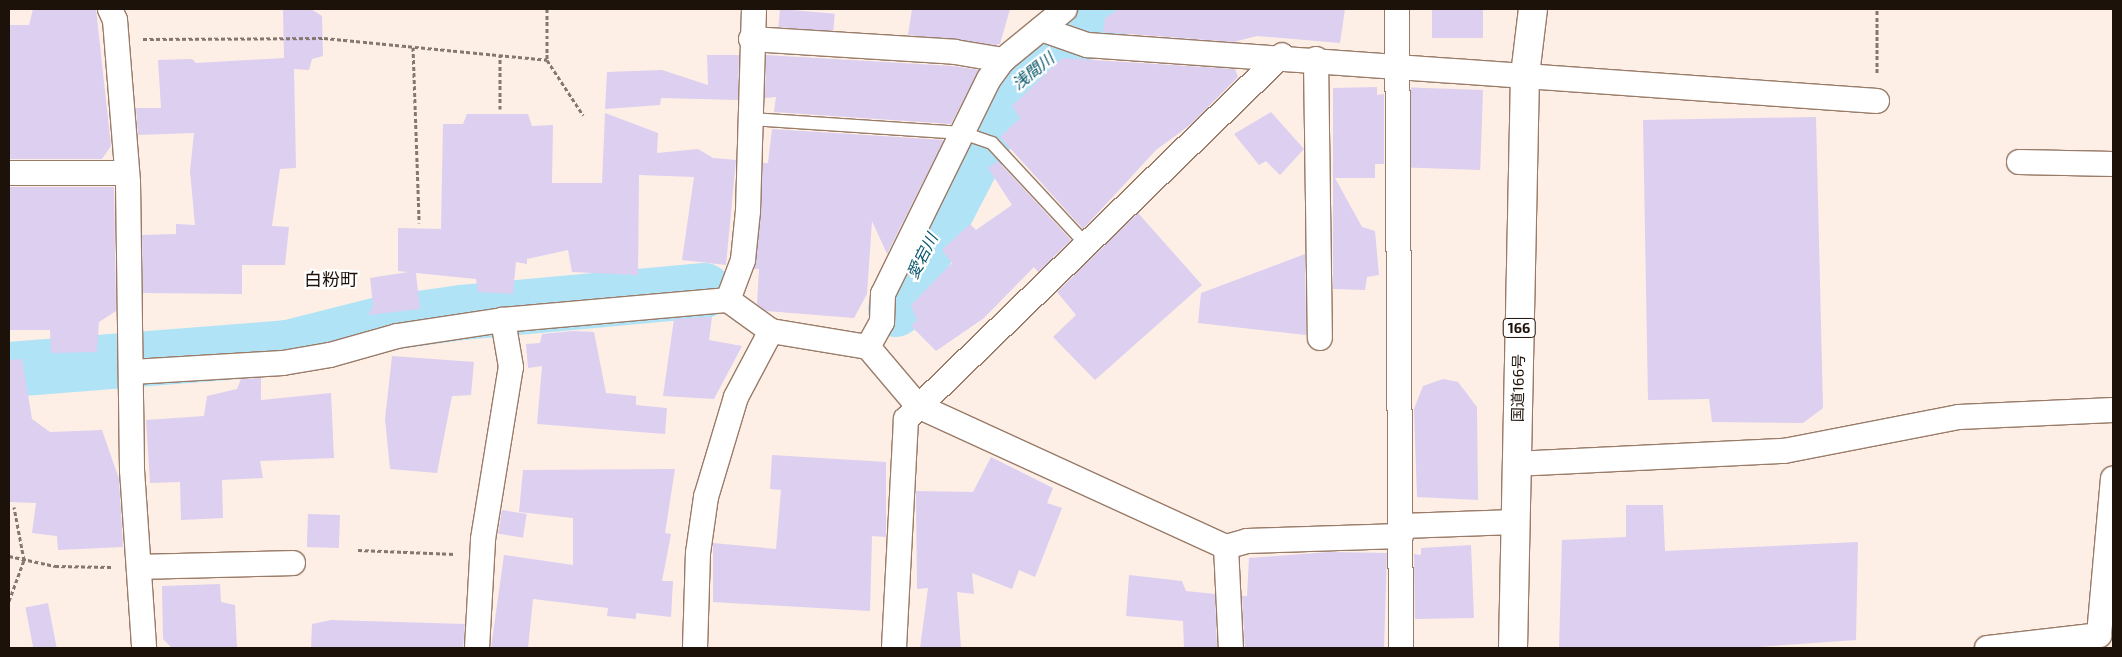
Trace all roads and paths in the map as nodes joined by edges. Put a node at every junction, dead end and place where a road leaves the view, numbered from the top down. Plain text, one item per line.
1 (110, 9) edge
2 (547, 9) edge
3 (754, 9) edge
4 (1065, 9) edge
5 (1397, 9) edge
6 (1533, 9) edge
7 (1877, 9) edge
8 (1042, 30) junction
9 (115, 39) junction
10 (751, 39) junction
11 (413, 47) junction
12 (500, 55) junction
13 (1282, 56) junction
14 (1316, 59) junction
15 (547, 60) junction
16 (1003, 60) junction
17 (1398, 66) junction
18 (1525, 75) junction
19 (1877, 101) joint
20 (500, 109) dead end
21 (583, 115) dead end
22 (751, 119) junction
23 (966, 134) junction
24 (2019, 162) dead end
25 (2113, 164) edge
26 (9, 173) edge
27 (124, 173) junction
28 (419, 223) dead end
29 (1085, 242) junction
30 (728, 300) junction
31 (503, 320) junction
32 (771, 330) junction
33 (1320, 338) dead end
34 (868, 347) junction
35 (132, 363) junction
36 (918, 406) junction
37 (2113, 410) edge
38 (1516, 464) junction
39 (2113, 479) edge
40 (14, 507) dead end
41 (1515, 522) junction
42 (1401, 531) junction
43 (1226, 548) junction
44 (358, 550) dead end
45 (486, 555) junction
46 (9, 556) edge
47 (24, 560) junction
48 (293, 563) dead end
49 (139, 567) junction
50 (9, 600) edge
51 (2103, 640) edge
52 (144, 648) edge
53 (477, 648) edge
54 (695, 648) edge
55 (894, 648) edge
56 (1231, 648) edge
57 (1401, 648) edge
58 (1513, 648) edge
59 (1987, 648) edge

1 - 9 street
2 - 15 path
3 - 10 street
4 - 8 street
5 - 17 street
6 - 18 highway, 国道166号 / 166
7 - 19 path
8 - 13 street
8 - 16 street
9 - 11 path
9 - 27 street
10 - 16 street
10 - 22 street
11 - 12 path
11 - 28 path
12 - 15 path
12 - 20 path
13 - 14 street
13 - 29 street
14 - 17 street
14 - 33 street
15 - 21 path
16 - 23 street
17 - 18 street
17 - 42 street
18 - 19 street
18 - 38 highway, 国道166号 / 166
22 - 23 lane
22 - 30 street
23 - 29 lane
23 - 34 street
24 - 25 street
26 - 27 street
27 - 35 street
29 - 36 street
30 - 31 street
30 - 32 street
31 - 35 street
31 - 45 street
32 - 34 street
32 - 54 street
34 - 36 street
35 - 49 street
36 - 43 street
36 - 55 street
37 - 38 street
38 - 41 highway, 国道166号 / 166
39 - 51 street
40 - 47 path
41 - 42 street
41 - 58 highway, 国道166号 / 166
42 - 43 street
42 - 57 street
43 - 56 street
44 - 45 path
45 - 53 street
46 - 47 path
47 - 49 path
47 - 50 path
48 - 49 street
49 - 52 street
51 - 59 street

